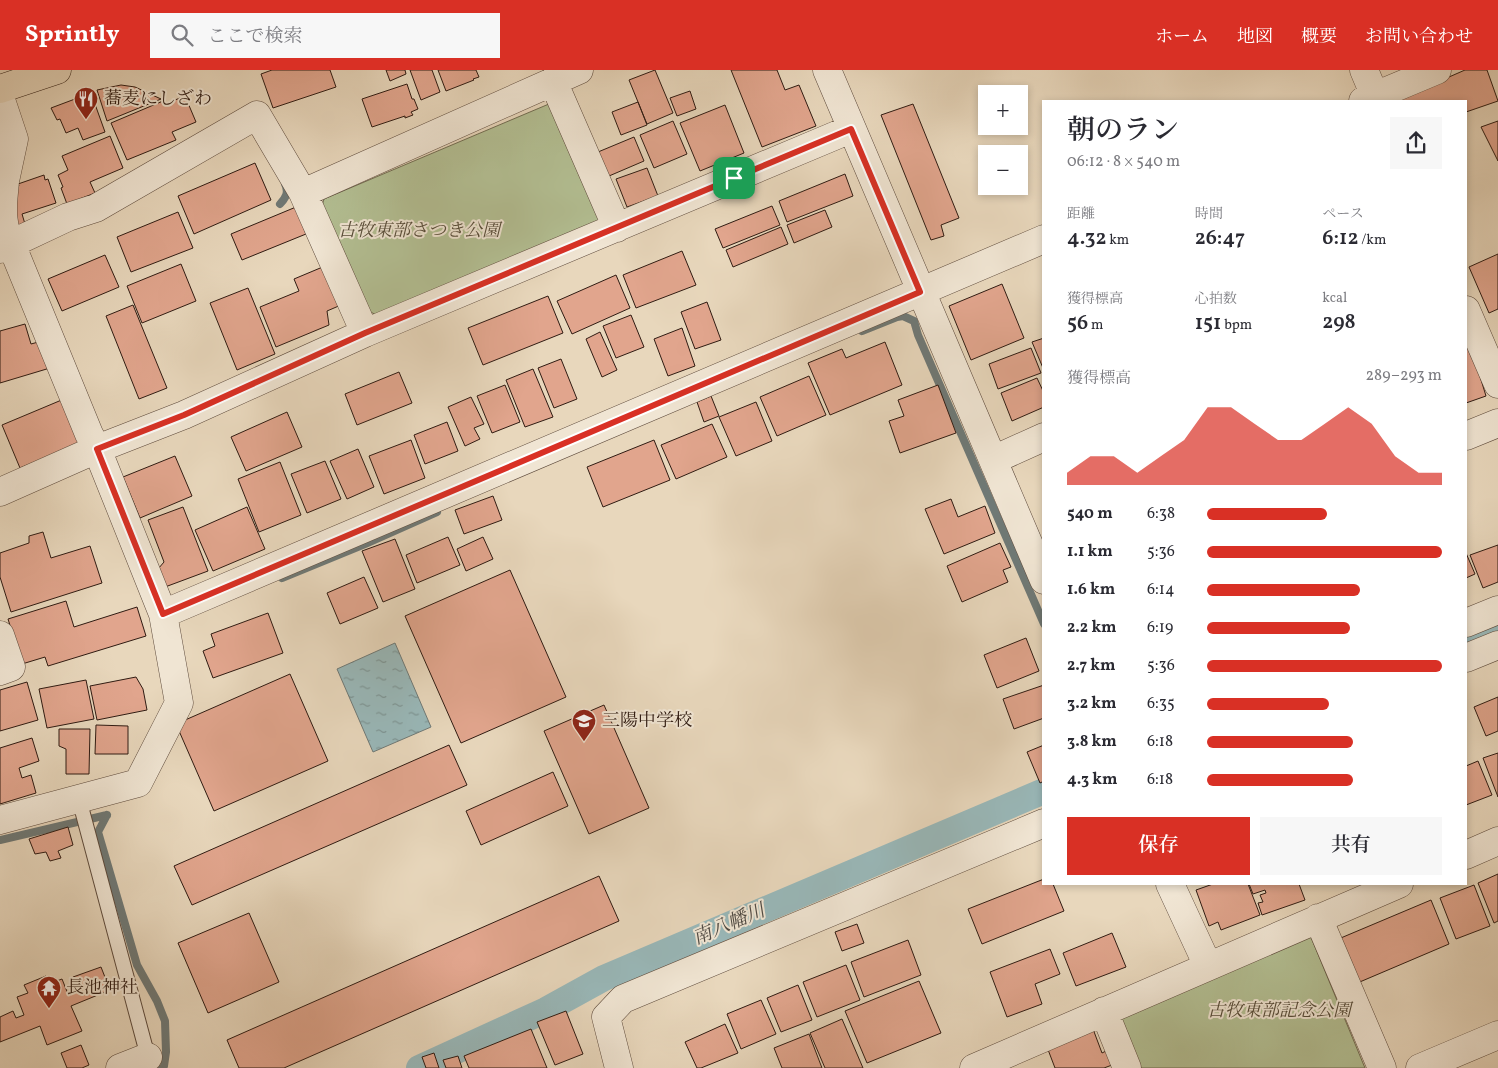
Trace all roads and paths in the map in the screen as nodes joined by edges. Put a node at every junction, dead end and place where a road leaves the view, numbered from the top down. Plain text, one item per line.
1 (57, 70) edge
2 (579, 70) edge
3 (827, 70) edge
4 (1364, 70) edge
5 (1437, 70) edge
6 (553, 81) junction
7 (0, 89) edge
8 (0, 97) edge
9 (1372, 100) edge
10 (851, 129) junction
11 (303, 193) junction
12 (616, 228) junction
13 (1042, 240) edge
14 (6, 246) edge
15 (920, 292) junction
16 (1467, 312) edge
17 (365, 333) junction
18 (1498, 384) edge
19 (1498, 422) edge
20 (1467, 436) edge
21 (1042, 438) edge
22 (97, 449) junction
23 (993, 460) junction
24 (0, 492) edge
25 (1042, 575) edge
26 (1498, 610) edge
27 (163, 614) junction
28 (1467, 623) edge
29 (0, 635) edge
30 (1498, 645) edge
31 (1467, 658) edge
32 (0, 671) edge
33 (81, 805) junction
34 (0, 820) edge
35 (1042, 824) edge
36 (1498, 841) edge
37 (1467, 855) edge
38 (1170, 885) edge
39 (1397, 885) edge
40 (1318, 918) junction
41 (1208, 966) junction
42 (1104, 1011) junction
43 (1498, 1035) edge
44 (148, 1057) joint
45 (120, 1068) edge
46 (619, 1068) edge
47 (974, 1068) edge
48 (1127, 1068) edge
49 (1382, 1068) edge
50 (1420, 1068) edge

1 - 7 main road
2 - 6 street
3 - 10 street
4 - 9 street
5 - 9 street
6 - 11 street
6 - 12 street
8 - 14 street
10 - 12 street
10 - 15 street
11 - 14 street
11 - 17 street
12 - 17 street
13 - 15 street
14 - 22 street
15 - 23 street
15 - 27 street
16 - 18 street
17 - 22 street
19 - 20 street
21 - 23 street
22 - 24 street
22 - 27 street
23 - 25 street
26 - 28 street
27 - 33 street
29 - 32 street
30 - 31 street
33 - 34 street
33 - 44 lane
35 - 46 street
36 - 37 street
38 - 41 street
39 - 40 street
40 - 41 street
40 - 49 street
41 - 42 street
42 - 47 street
42 - 48 street
43 - 50 street
44 - 45 street

